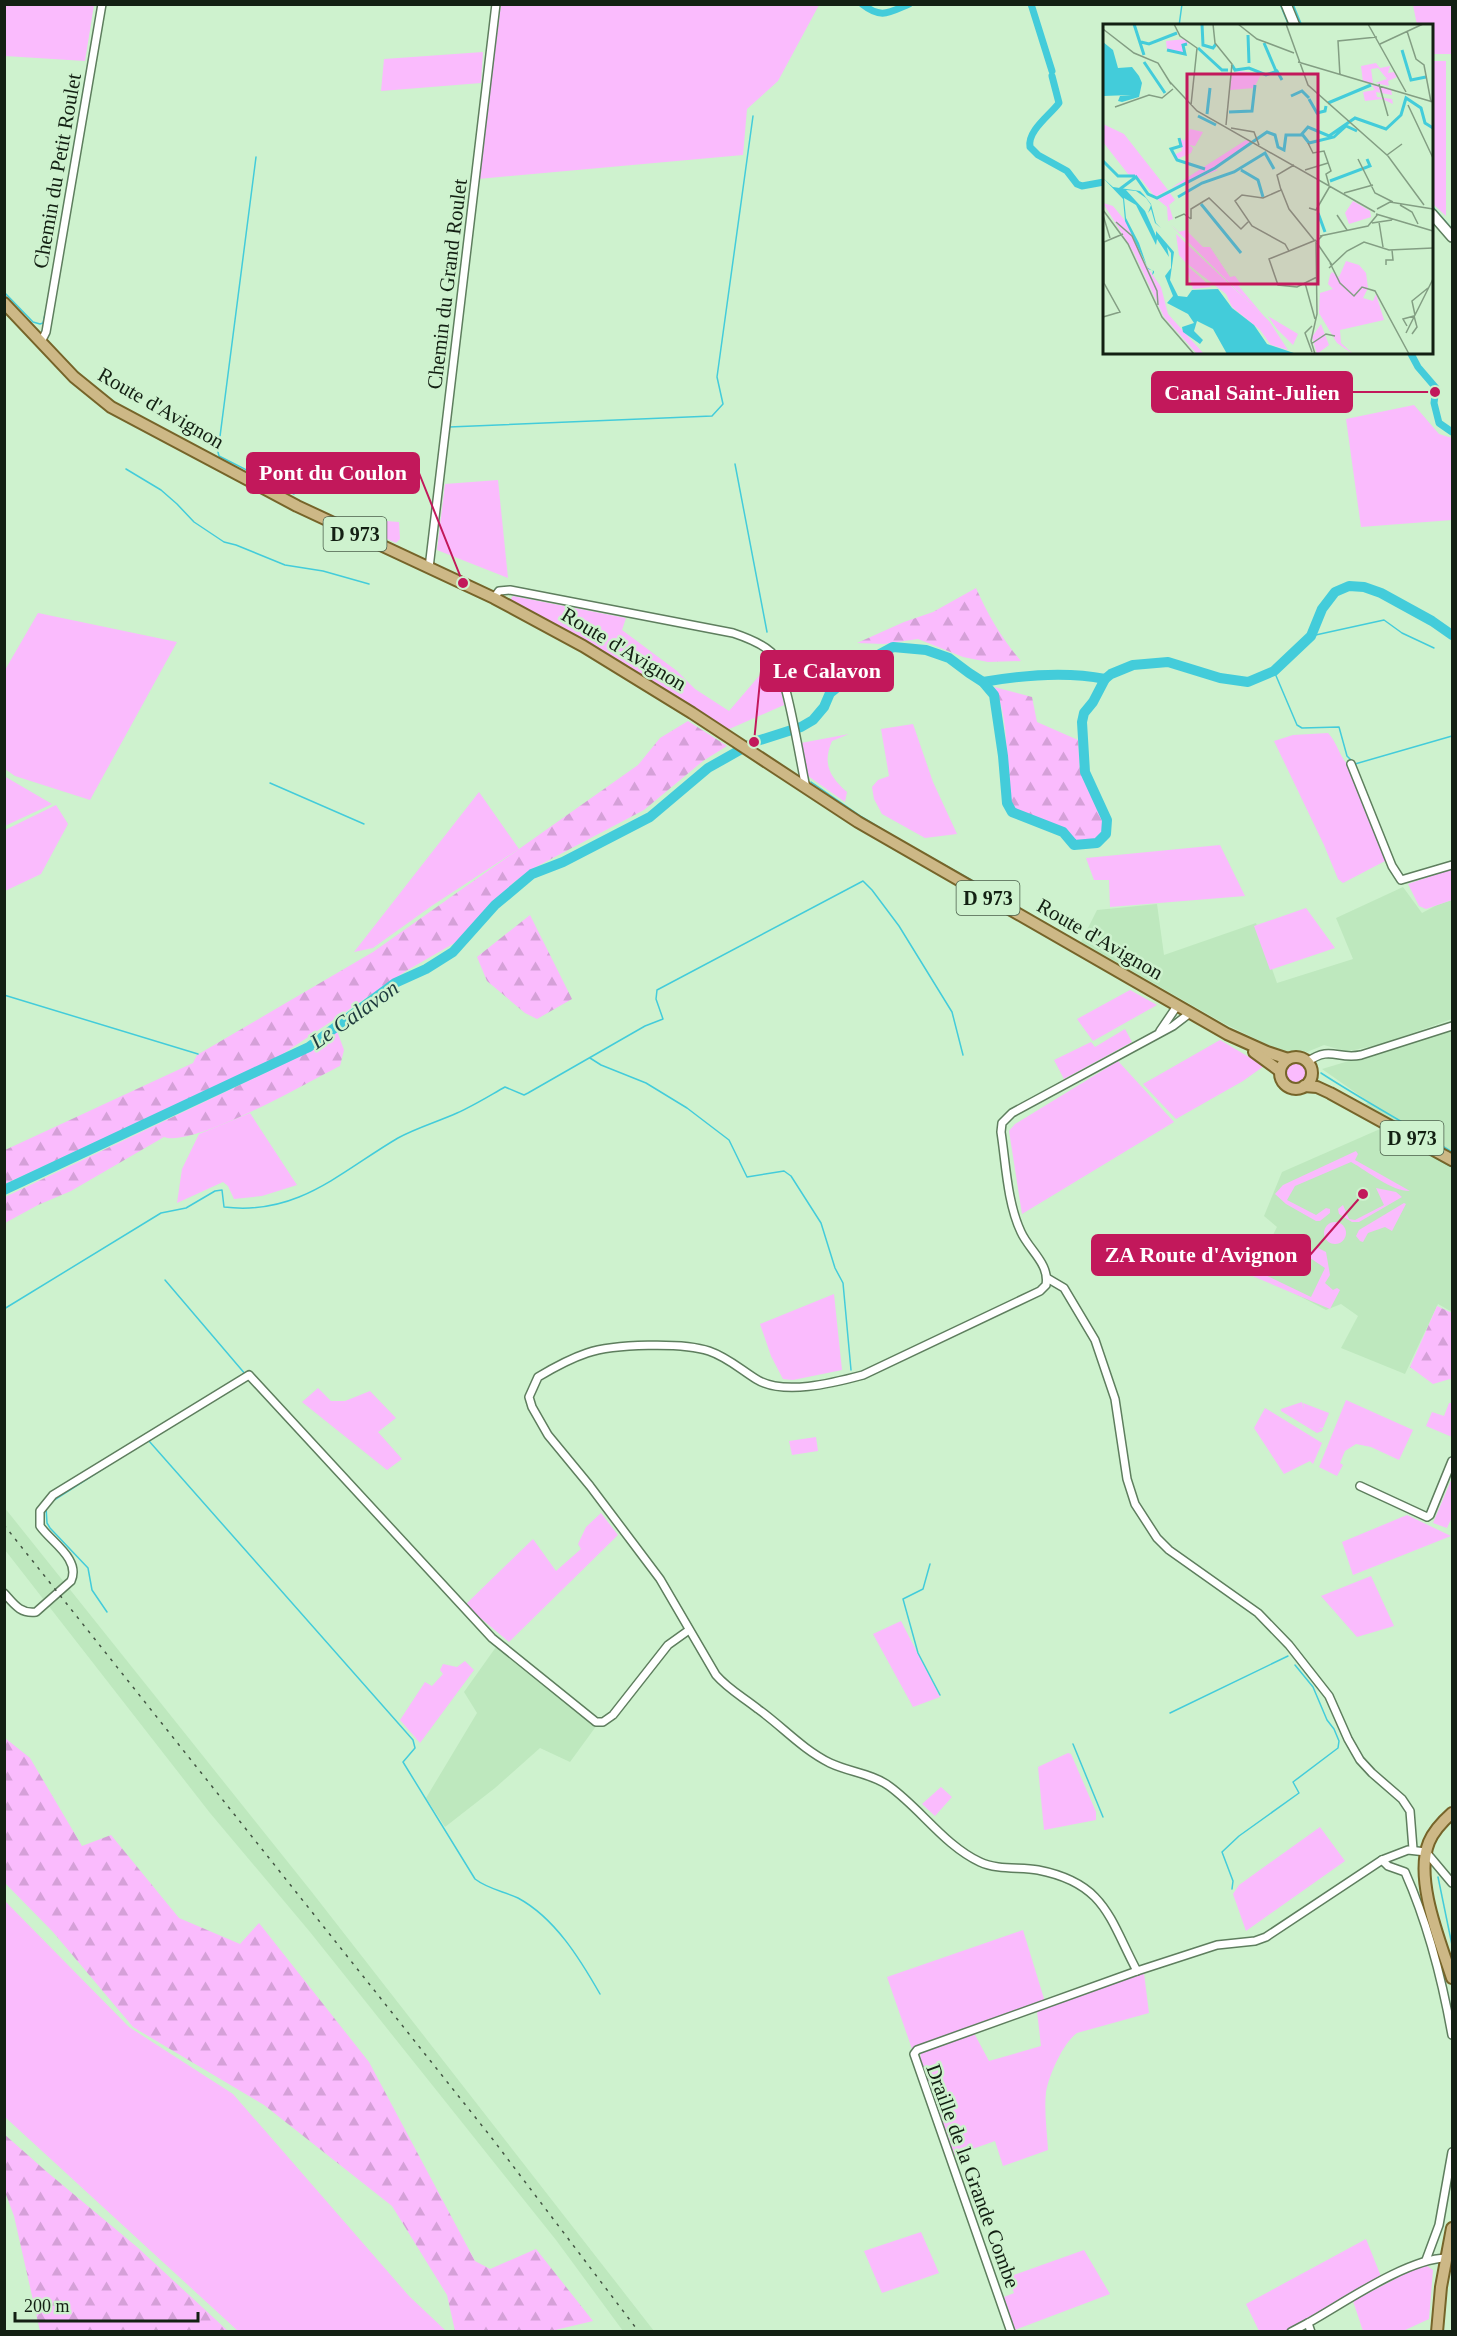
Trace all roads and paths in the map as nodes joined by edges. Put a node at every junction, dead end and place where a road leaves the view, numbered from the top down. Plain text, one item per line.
1 (102, 4) edge
2 (496, 4) edge
3 (1286, 4) edge
4 (1294, 24) edge
5 (1433, 216) edge
6 (1452, 237) edge
7 (4, 303) edge
8 (41, 342) junction
9 (429, 568) junction
10 (494, 598) junction
11 (1351, 764) dead end
12 (806, 788) junction
13 (1452, 865) edge
14 (1178, 1006) junction
15 (1190, 1013) junction
16 (1452, 1026) edge
17 (1158, 1034) junction
18 (1227, 1034) junction
19 (1288, 1059) junction
20 (1309, 1066) junction
21 (1280, 1071) junction
22 (1304, 1086) junction
23 (1372, 1115) junction
24 (1452, 1160) edge
25 (1047, 1278) junction
26 (1452, 1461) edge
27 (1360, 1486) dead end
28 (4, 1593) edge
29 (689, 1630) junction
30 (1452, 1813) edge
31 (1452, 1820) edge
32 (1413, 1850) junction
33 (1429, 1855) junction
34 (1382, 1860) junction
35 (1452, 1883) edge
36 (1137, 1971) junction
37 (1452, 1973) edge
38 (1452, 1978) edge
39 (1452, 2035) edge
40 (1452, 2152) edge
41 (1452, 2228) edge
42 (1446, 2258) junction
43 (1426, 2260) junction
44 (1308, 2323) junction
45 (1011, 2331) edge
46 (1290, 2331) edge
47 (1311, 2331) edge
48 (1437, 2331) edge

1 - 8 street, Chemin du Petit Roulet
2 - 9 street, Chemin du Grand Roulet
3 - 4 street
5 - 6 street
7 - 8 main road, Route d'Avignon / D 973
8 - 9 main road, Route d'Avignon / D 973
9 - 10 main road, Route d'Avignon / D 973
10 - 12 main road, Route d'Avignon / D 973
10 - 12 street
11 - 13 street
12 - 14 main road, Route d'Avignon / D 973
14 - 15 main road, Route d'Avignon / D 973
14 - 17 street
15 - 17 street
15 - 18 main road, Route d'Avignon / D 973
16 - 20 street
17 - 25 street
18 - 19 main road, Route d'Avignon / D 973
18 - 21 main road, Route d'Avignon / D 973
19 - 20 main road
19 - 21 main road
20 - 22 main road
20 - 23 main road, D 973
21 - 22 main road
22 - 23 main road, D 973
23 - 24 main road, D 973
25 - 29 street
25 - 32 street
26 - 27 street
28 - 29 street
29 - 36 street
30 - 33 main road
31 - 33 main road
32 - 33 street
32 - 34 street
33 - 35 street
33 - 37 main road
33 - 38 main road
34 - 36 street
34 - 39 street
36 - 45 street, Draille de la Grande Combe
40 - 43 street
41 - 42 main road
42 - 43 street
42 - 48 main road
43 - 44 street
44 - 46 street
44 - 47 street

